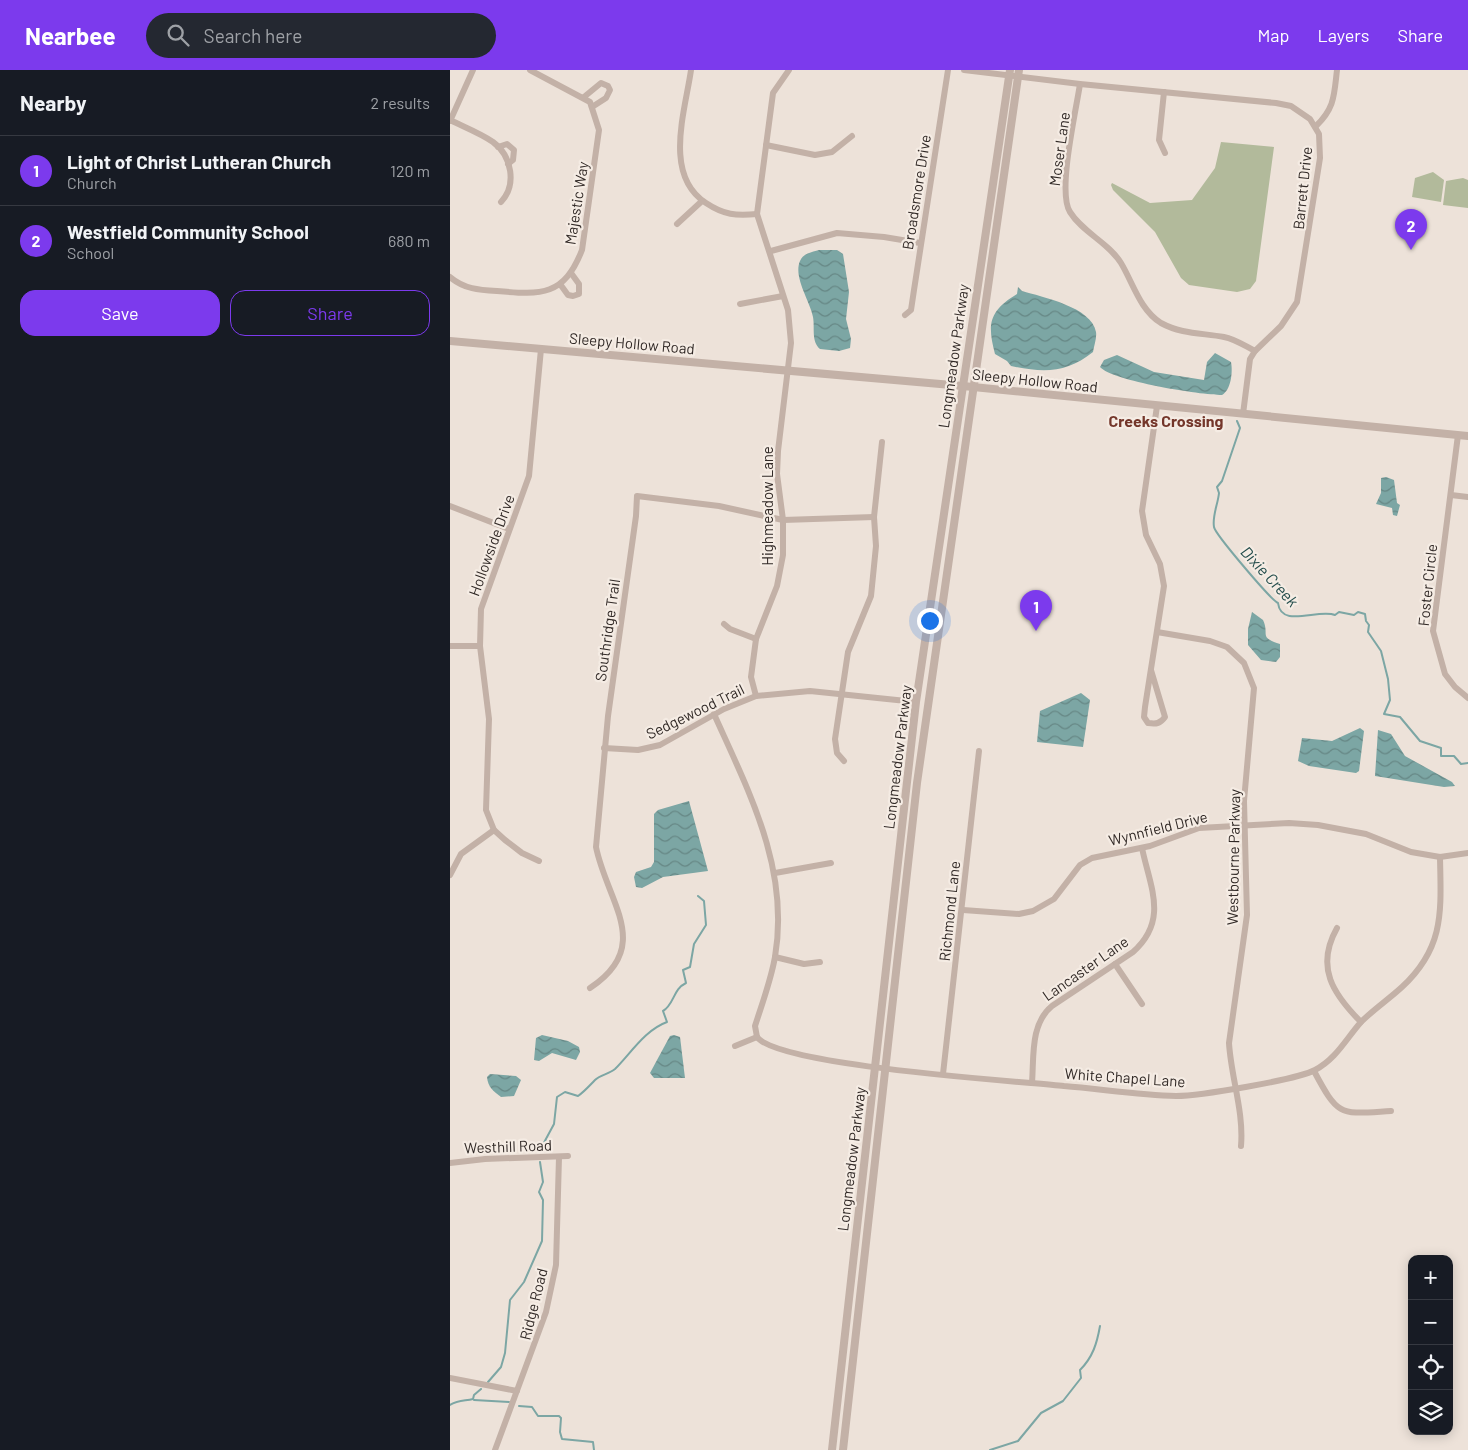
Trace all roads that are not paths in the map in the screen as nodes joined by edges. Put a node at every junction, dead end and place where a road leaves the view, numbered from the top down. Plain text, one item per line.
1 (473, 70) edge
2 (530, 70) edge
3 (691, 70) edge
4 (788, 70) edge
5 (948, 70) edge
6 (964, 70) edge
7 (1337, 70) edge
8 (1009, 72) edge
9 (1019, 73) edge
10 (1080, 84) junction
11 (1164, 92) junction
12 (584, 96) junction
13 (592, 107) junction
14 (450, 121) edge
15 (1316, 126) junction
16 (852, 136) dead end
17 (766, 145) junction
18 (498, 147) junction
19 (1165, 154) dead end
20 (508, 164) junction
21 (702, 201) junction
22 (501, 202) dead end
23 (757, 214) junction
24 (677, 224) dead end
25 (920, 243) junction
26 (770, 251) junction
27 (570, 273) junction
28 (450, 278) edge
29 (560, 284) junction
30 (783, 296) junction
31 (740, 304) dead end
32 (904, 315) dead end
33 (450, 341) edge
34 (541, 349) junction
35 (1255, 351) junction
36 (789, 371) junction
37 (963, 386) junction
38 (973, 387) junction
39 (1157, 406) junction
40 (1243, 414) junction
41 (1458, 435) junction
42 (1468, 436) edge
43 (882, 442) dead end
44 (1452, 495) junction
45 (1468, 497) edge
46 (450, 506) edge
47 (874, 517) junction
48 (783, 520) junction
49 (509, 529) junction
50 (724, 624) dead end
51 (1157, 632) junction
52 (756, 639) junction
53 (450, 646) edge
54 (480, 646) junction
55 (1151, 670) junction
56 (841, 694) junction
57 (756, 696) junction
58 (1468, 698) edge
59 (916, 702) junction
60 (714, 714) junction
61 (604, 748) junction
62 (979, 751) dead end
63 (844, 762) dead end
64 (1245, 825) junction
65 (494, 830) junction
66 (1142, 848) junction
67 (1468, 853) edge
68 (1440, 856) junction
69 (538, 861) dead end
70 (831, 863) dead end
71 (775, 874) junction
72 (450, 876) edge
73 (963, 910) junction
74 (1337, 928) dead end
75 (775, 957) junction
76 (820, 962) dead end
77 (1115, 964) junction
78 (590, 988) dead end
79 (1142, 1004) dead end
80 (1361, 1022) junction
81 (756, 1037) junction
82 (735, 1046) dead end
83 (875, 1068) junction
84 (885, 1069) junction
85 (1314, 1071) junction
86 (943, 1074) junction
87 (1032, 1083) junction
88 (1234, 1088) junction
89 (1391, 1111) dead end
90 (1241, 1146) dead end
91 (568, 1156) dead end
92 (559, 1157) junction
93 (450, 1163) edge
94 (450, 1378) edge
95 (518, 1391) junction
96 (495, 1450) edge
97 (832, 1450) edge
98 (843, 1450) edge

1 - 14 street
2 - 12 street, Majestic Way
3 - 21 street
4 - 17 street
5 - 25 street, Broadsmore Drive
6 - 8 street, Barrett Drive
7 - 15 street
8 - 9 street, Barrett Drive
8 - 37 street, Longmeadow Parkway
9 - 10 street, Barrett Drive
9 - 38 street, Longmeadow Parkway
10 - 11 street, Barrett Drive
10 - 35 street, Moser Lane
11 - 15 street, Barrett Drive
11 - 19 street
12 - 13 street, Majestic Way
12 - 13 street
13 - 27 street, Majestic Way
14 - 18 street
15 - 35 street, Barrett Drive
16 - 17 street
17 - 23 street
18 - 20 street
18 - 20 street
20 - 22 street
21 - 23 street
21 - 24 street
23 - 26 street
25 - 26 street
25 - 32 street, Broadsmore Drive
26 - 30 street, Highmeadow Lane
27 - 29 street, Majestic Way
27 - 29 street
28 - 29 street, Majestic Way
30 - 31 street
30 - 36 street, Highmeadow Lane
33 - 34 street, Sleepy Hollow Road
34 - 36 street, Sleepy Hollow Road
34 - 49 street, Hollowside Drive
35 - 40 street, Barrett Drive
36 - 37 street, Sleepy Hollow Road
36 - 48 street, Highmeadow Lane
37 - 38 street, Sleepy Hollow Road
37 - 59 street, Longmeadow Parkway
38 - 39 street, Sleepy Hollow Road
38 - 84 street, Longmeadow Parkway
39 - 40 street, Sleepy Hollow Road
39 - 51 street
40 - 41 street, Sleepy Hollow Road
41 - 42 street, Sleepy Hollow Road
41 - 44 street, Foster Circle
43 - 47 street
44 - 45 street
44 - 58 street, Foster Circle
46 - 49 street
47 - 48 street, Southridge Trail
47 - 56 street
48 - 52 street, Highmeadow Lane
48 - 61 street, Southridge Trail
49 - 54 street, Hollowside Drive
50 - 52 street
51 - 55 street
51 - 64 street, Westbourne Parkway
52 - 57 street, Highmeadow Lane
53 - 54 street
54 - 65 street, Hollowside Drive
55 - 55 street
56 - 57 street, Sedgewood Trail
56 - 59 street, Sedgewood Trail
56 - 63 street
57 - 60 street, Sedgewood Trail
59 - 83 street, Longmeadow Parkway
60 - 61 street, Sedgewood Trail
60 - 71 street
61 - 78 street, Southridge Trail
62 - 73 street, Richmond Lane
64 - 66 street, Wynnfield Drive
64 - 68 street, Wynnfield Drive
64 - 88 street, Westbourne Parkway
65 - 69 street
65 - 72 street
66 - 73 street, Wynnfield Drive
66 - 77 street, Lancaster Lane
67 - 68 street, Wynnfield Drive
68 - 80 street, White Chapel Lane
70 - 71 street
71 - 75 street
73 - 86 street, Richmond Lane
74 - 80 street
75 - 76 street
75 - 81 street
77 - 79 street
77 - 87 street, Lancaster Lane
80 - 85 street, White Chapel Lane
81 - 82 street
81 - 83 street, White Chapel Lane
83 - 84 street, White Chapel Lane
83 - 97 street, Longmeadow Parkway
84 - 86 street, White Chapel Lane
84 - 98 street, Longmeadow Parkway
85 - 88 street, White Chapel Lane
85 - 89 street
86 - 87 street, White Chapel Lane
87 - 88 street, White Chapel Lane
88 - 90 street, Westbourne Parkway
91 - 92 street, Westhill Road
92 - 93 street, Westhill Road
92 - 95 street, Ridge Road
94 - 95 street
95 - 96 street, Ridge Road

